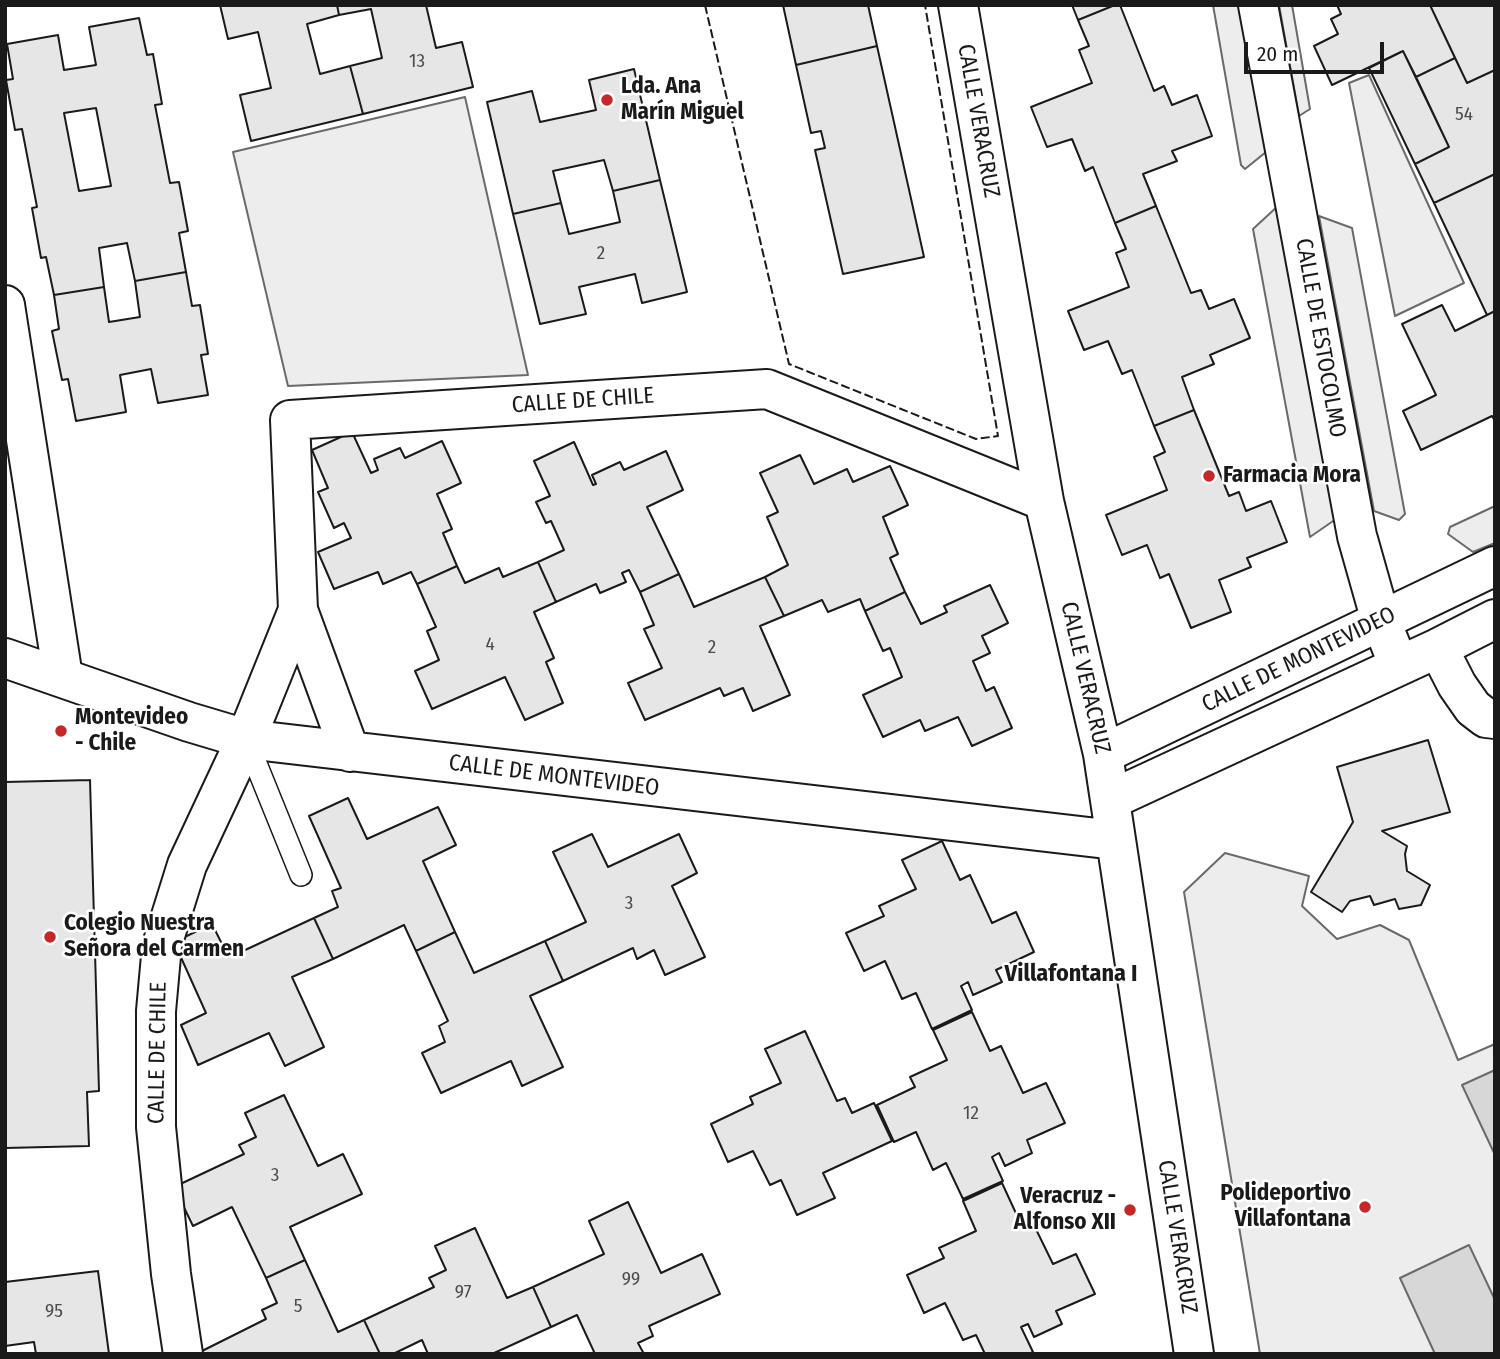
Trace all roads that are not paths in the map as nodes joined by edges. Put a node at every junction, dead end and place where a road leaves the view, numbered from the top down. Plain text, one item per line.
1 (958, 5) edge
2 (1258, 5) edge
3 (5, 305) edge
4 (1044, 502) junction
5 (1495, 566) edge
6 (298, 610) junction
7 (1495, 619) edge
8 (1381, 621) junction
9 (1438, 648) junction
10 (5, 658) edge
11 (1399, 666) junction
12 (63, 677) junction
13 (1495, 719) edge
14 (246, 739) junction
15 (350, 752) junction
16 (1103, 754) junction
17 (1110, 800) junction
18 (1115, 840) junction
19 (302, 874) dead end
20 (183, 1354) edge
21 (1194, 1354) edge

1 - 4 street, CALLE VERACRUZ
2 - 8 street, CALLE DE ESTOCOLMO
3 - 12 street
4 - 6 street, CALLE DE CHILE
4 - 16 street, CALLE VERACRUZ
5 - 8 street, CALLE DE MONTEVIDEO
6 - 14 street, CALLE DE CHILE
6 - 15 street, CALLE DE CHILE
7 - 9 street, CALLE DE MONTEVIDEO
8 - 11 street, CALLE DE ESTOCOLMO
8 - 16 street, CALLE DE MONTEVIDEO
9 - 11 street, CALLE DE MONTEVIDEO
9 - 13 street
10 - 12 street, CALLE DE MONTEVIDEO
11 - 17 street, CALLE DE MONTEVIDEO
12 - 14 street, CALLE DE MONTEVIDEO
14 - 15 street, CALLE DE MONTEVIDEO
14 - 19 lane
14 - 20 street, CALLE DE CHILE
15 - 18 street, CALLE DE MONTEVIDEO
16 - 17 street, CALLE VERACRUZ
17 - 18 street, CALLE VERACRUZ
18 - 21 street, CALLE VERACRUZ

